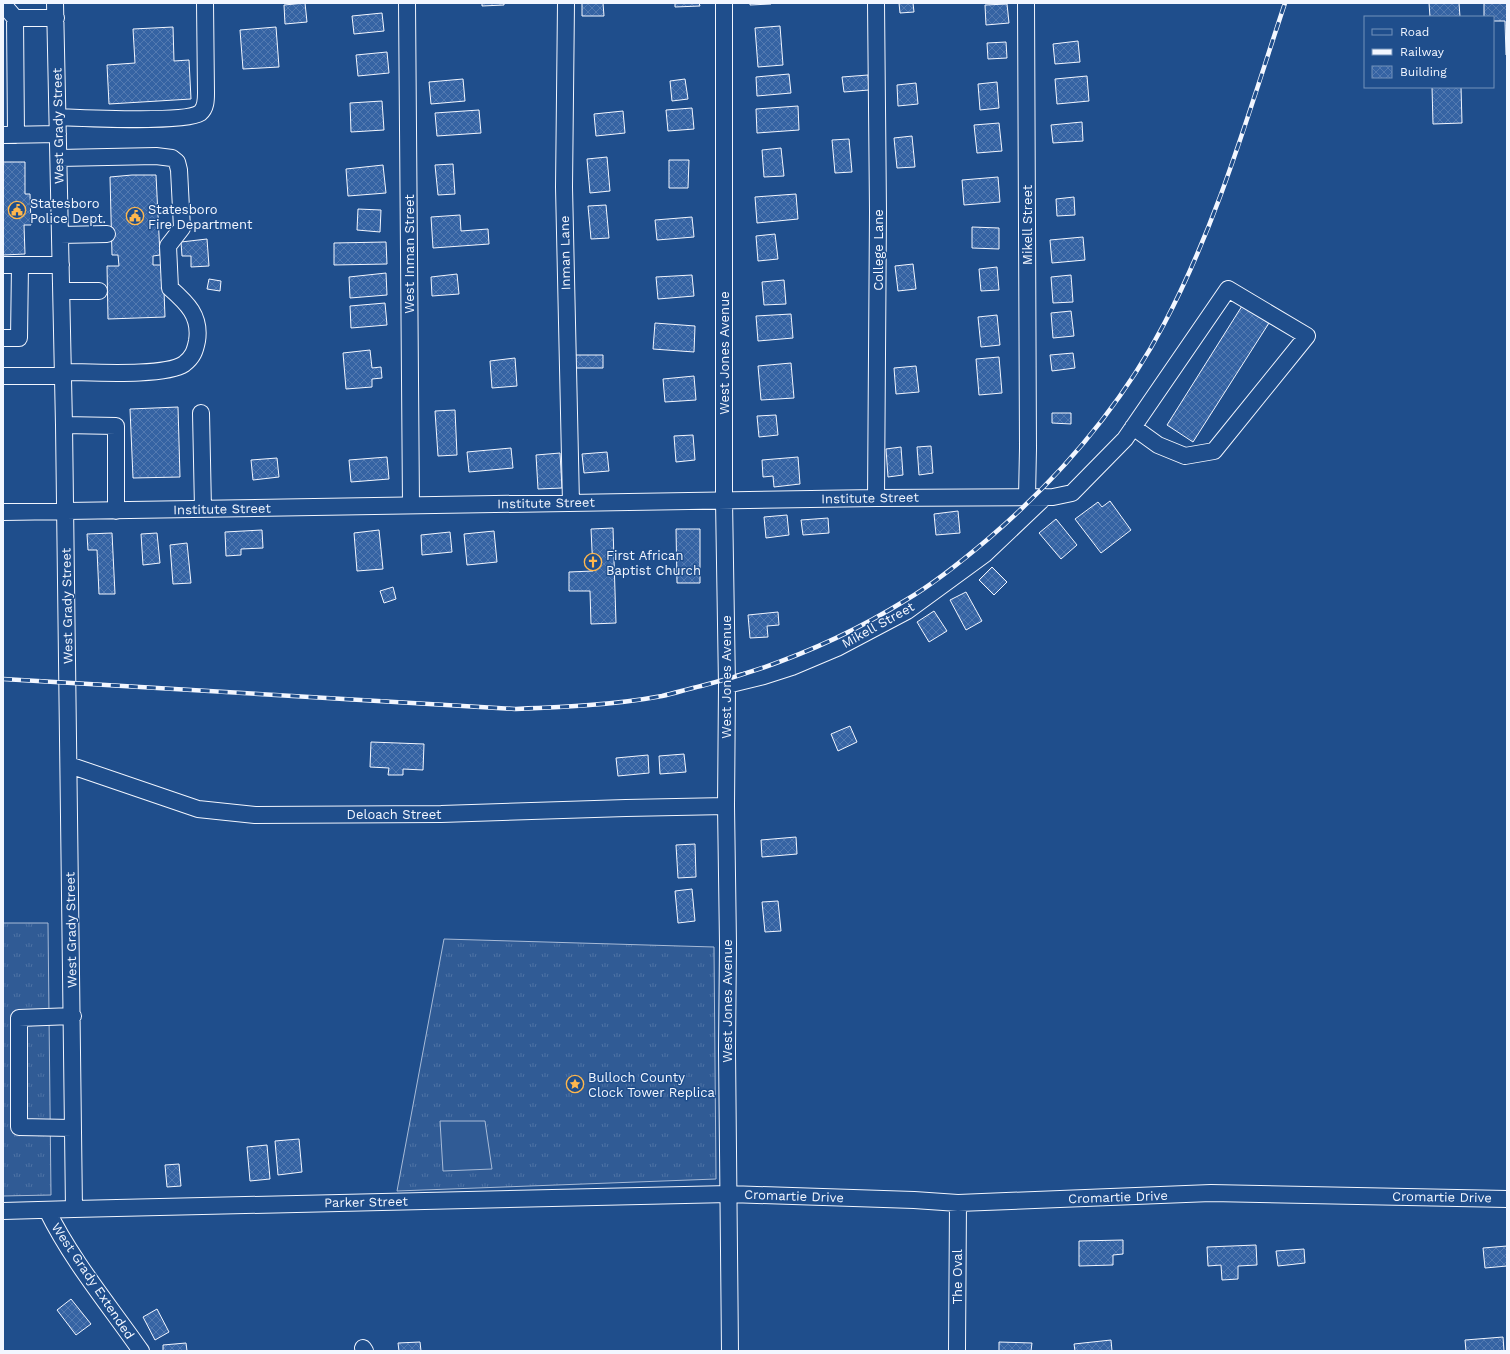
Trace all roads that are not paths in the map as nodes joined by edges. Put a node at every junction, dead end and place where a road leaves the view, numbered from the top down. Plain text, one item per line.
1 (205, 3) edge
2 (407, 3) edge
3 (566, 3) edge
4 (724, 3) edge
5 (876, 3) edge
6 (1026, 3) edge
7 (3, 4) edge
8 (56, 10) edge
9 (15, 18) junction
10 (58, 117) junction
11 (58, 134) junction
12 (9, 135) edge
13 (59, 158) junction
14 (107, 234) dead end
15 (60, 235) junction
16 (3, 264) edge
17 (20, 265) junction
18 (61, 265) junction
19 (62, 291) junction
20 (99, 291) dead end
21 (3, 338) edge
22 (63, 374) junction
23 (3, 376) edge
24 (201, 413) dead end
25 (64, 425) junction
26 (1133, 427) junction
27 (1026, 497) junction
28 (1044, 497) junction
29 (876, 498) junction
30 (724, 501) junction
31 (571, 503) junction
32 (411, 505) junction
33 (203, 509) junction
34 (116, 510) junction
35 (66, 511) junction
36 (3, 512) edge
37 (727, 685) junction
38 (69, 765) junction
39 (726, 806) junction
40 (73, 1016) junction
41 (72, 1128) junction
42 (729, 1194) junction
43 (1507, 1199) edge
44 (958, 1203) junction
45 (74, 1209) junction
46 (47, 1210) junction
47 (3, 1212) edge
48 (141, 1351) edge
49 (730, 1351) edge
50 (957, 1351) edge

1 - 10 street
2 - 32 street, West Inman Street
3 - 31 street, Inman Lane
4 - 30 street, West Jones Avenue
5 - 29 street, College Lane
6 - 27 street, Mikell Street
7 - 9 street
8 - 9 street
8 - 10 street, West Grady Street
9 - 12 street
10 - 11 street, West Grady Street
11 - 12 street
11 - 13 street, West Grady Street
13 - 15 street, West Grady Street
13 - 22 street
14 - 15 street
15 - 18 street, West Grady Street
16 - 17 street
17 - 18 street
17 - 21 street
18 - 19 street, West Grady Street
19 - 20 street
19 - 22 street, West Grady Street
22 - 23 street
22 - 25 street, West Grady Street
24 - 33 street
25 - 34 street
25 - 35 street, West Grady Street
26 - 26 street, Institute Street
26 - 28 street, Institute Street
27 - 28 street, Institute Street
27 - 29 street, Institute Street
28 - 37 street, Mikell Street
29 - 30 street, Institute Street
30 - 31 street, Institute Street
30 - 37 street, West Jones Avenue
31 - 32 street, Institute Street
32 - 33 street, Institute Street
33 - 34 street, Institute Street
34 - 35 street, Institute Street
35 - 36 street, Institute Street
35 - 38 street, West Grady Street
37 - 39 street, West Jones Avenue
38 - 39 street, Deloach Street
38 - 40 street, West Grady Street
39 - 42 street, West Jones Avenue
40 - 41 street, West Grady Street
40 - 41 street
41 - 45 street, West Grady Street
42 - 44 street, Cromartie Drive
42 - 45 street, Parker Street
42 - 49 street, West Jones Avenue
43 - 44 street, Cromartie Drive
44 - 50 street, The Oval
45 - 46 street, Parker Street
46 - 47 street, Parker Street
46 - 48 street, West Grady Extended

